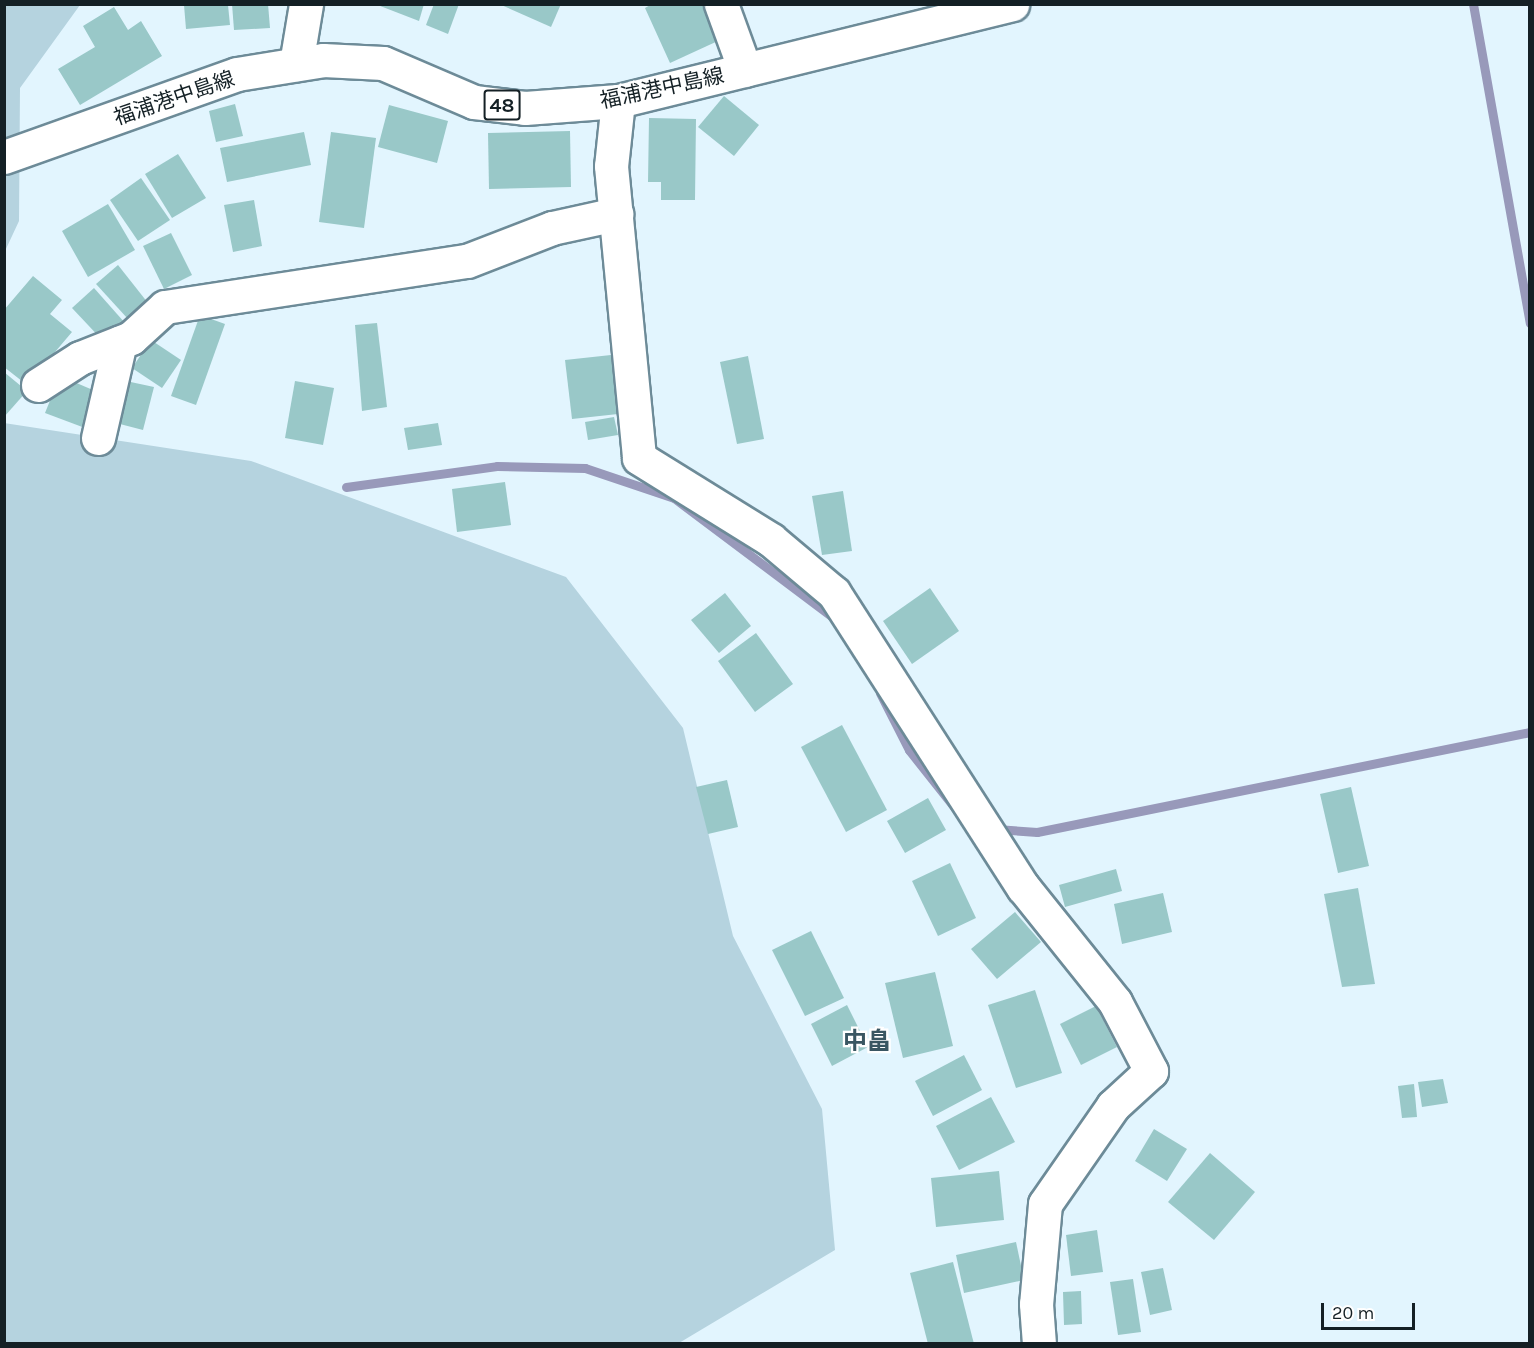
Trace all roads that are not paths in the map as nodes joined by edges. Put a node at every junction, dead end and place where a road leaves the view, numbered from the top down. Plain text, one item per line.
1 (306, 4) edge
2 (721, 4) edge
3 (1012, 4) edge
4 (296, 64) junction
5 (745, 70) junction
6 (618, 101) junction
7 (4, 158) edge
8 (616, 214) junction
9 (120, 342) junction
10 (38, 386) dead end
11 (99, 438) dead end
12 (1038, 1343) edge

1 - 4 street
2 - 5 street
3 - 5 street, 福浦港中島線 / 48
4 - 6 street, 福浦港中島線 / 48
4 - 7 street, 福浦港中島線 / 48
5 - 6 street, 福浦港中島線 / 48
6 - 8 street
8 - 9 street
8 - 12 street
9 - 10 street
9 - 11 street

